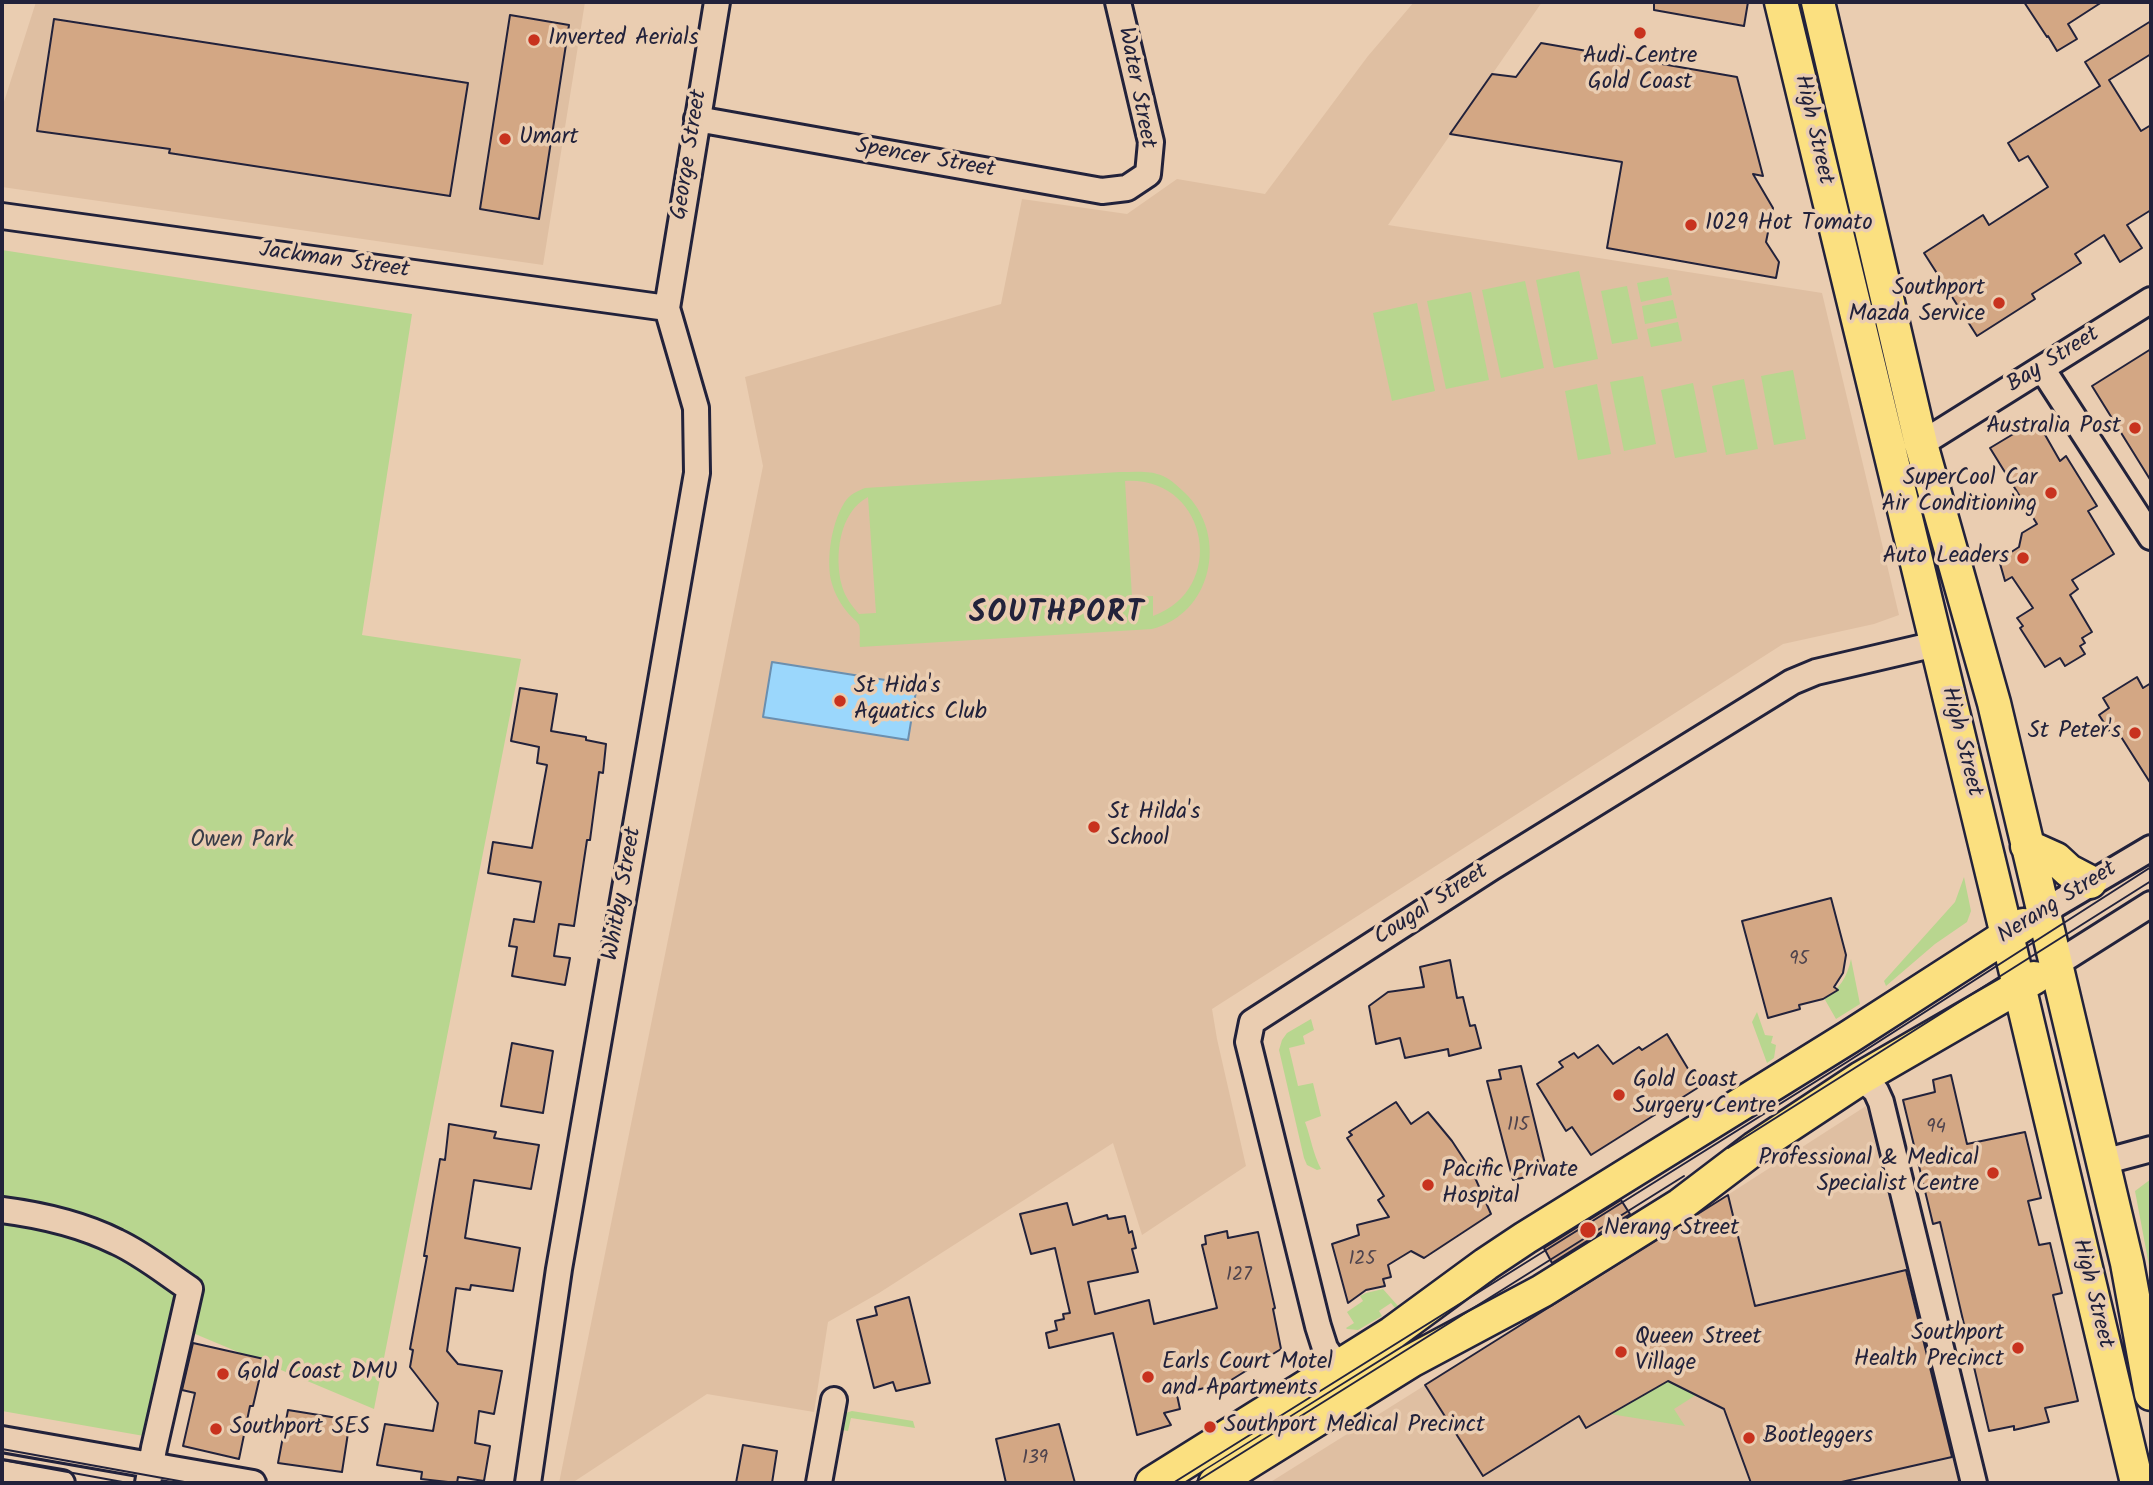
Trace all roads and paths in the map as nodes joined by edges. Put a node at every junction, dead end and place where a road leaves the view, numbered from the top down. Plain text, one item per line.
1 (717, 2) edge
2 (1118, 2) edge
3 (1781, 2) edge
4 (1818, 2) edge
5 (697, 119) junction
6 (1148, 174) joint
7 (2, 216) edge
8 (2151, 300) edge
9 (667, 308) junction
10 (2043, 370) junction
11 (1921, 444) junction
12 (2151, 537) edge
13 (1936, 644) junction
14 (2028, 846) junction
15 (2151, 848) edge
16 (2090, 882) junction
17 (2151, 904) edge
18 (2043, 912) junction
19 (2007, 935) junction
20 (2056, 964) junction
21 (2018, 988) junction
22 (1861, 1077) junction
23 (2151, 1149) edge
24 (2103, 1162) junction
25 (2, 1210) edge
26 (1338, 1367) junction
27 (2151, 1394) edge
28 (834, 1400) dead end
29 (2, 1439) edge
30 (2, 1473) edge
31 (150, 1474) edge
32 (62, 1483) edge
33 (253, 1483) edge
34 (528, 1483) edge
35 (818, 1483) edge
36 (1152, 1483) edge
37 (1215, 1483) edge
38 (1974, 1483) edge
39 (2137, 1483) edge

1 - 5 street, George Street
2 - 6 street, Water Street
3 - 13 main road, High Street
4 - 11 main road, High Street
5 - 6 street, Spencer Street
5 - 9 street, George Street
7 - 9 street, Jackman Street
8 - 10 street, Bay Street
9 - 34 street, Whitby Street
10 - 11 street, Bay Street
10 - 12 street
11 - 14 main road, High Street
13 - 19 main road, High Street
13 - 26 street, Cougal Street
14 - 16 main road
14 - 18 main road, High Street
15 - 16 street, Nerang Street
16 - 18 street, Nerang Street
17 - 20 street
18 - 19 main road, Nerang Street
18 - 20 main road, High Street
19 - 21 main road, High Street
19 - 26 main road, Nerang Street
20 - 21 main road
20 - 24 main road, High Street
21 - 22 main road
21 - 39 main road, High Street
22 - 37 main road
22 - 38 street
23 - 24 street
24 - 27 main road, High Street
25 - 31 street
26 - 36 main road, Nerang Street
28 - 35 street
29 - 31 street
30 - 32 street
31 - 33 street

